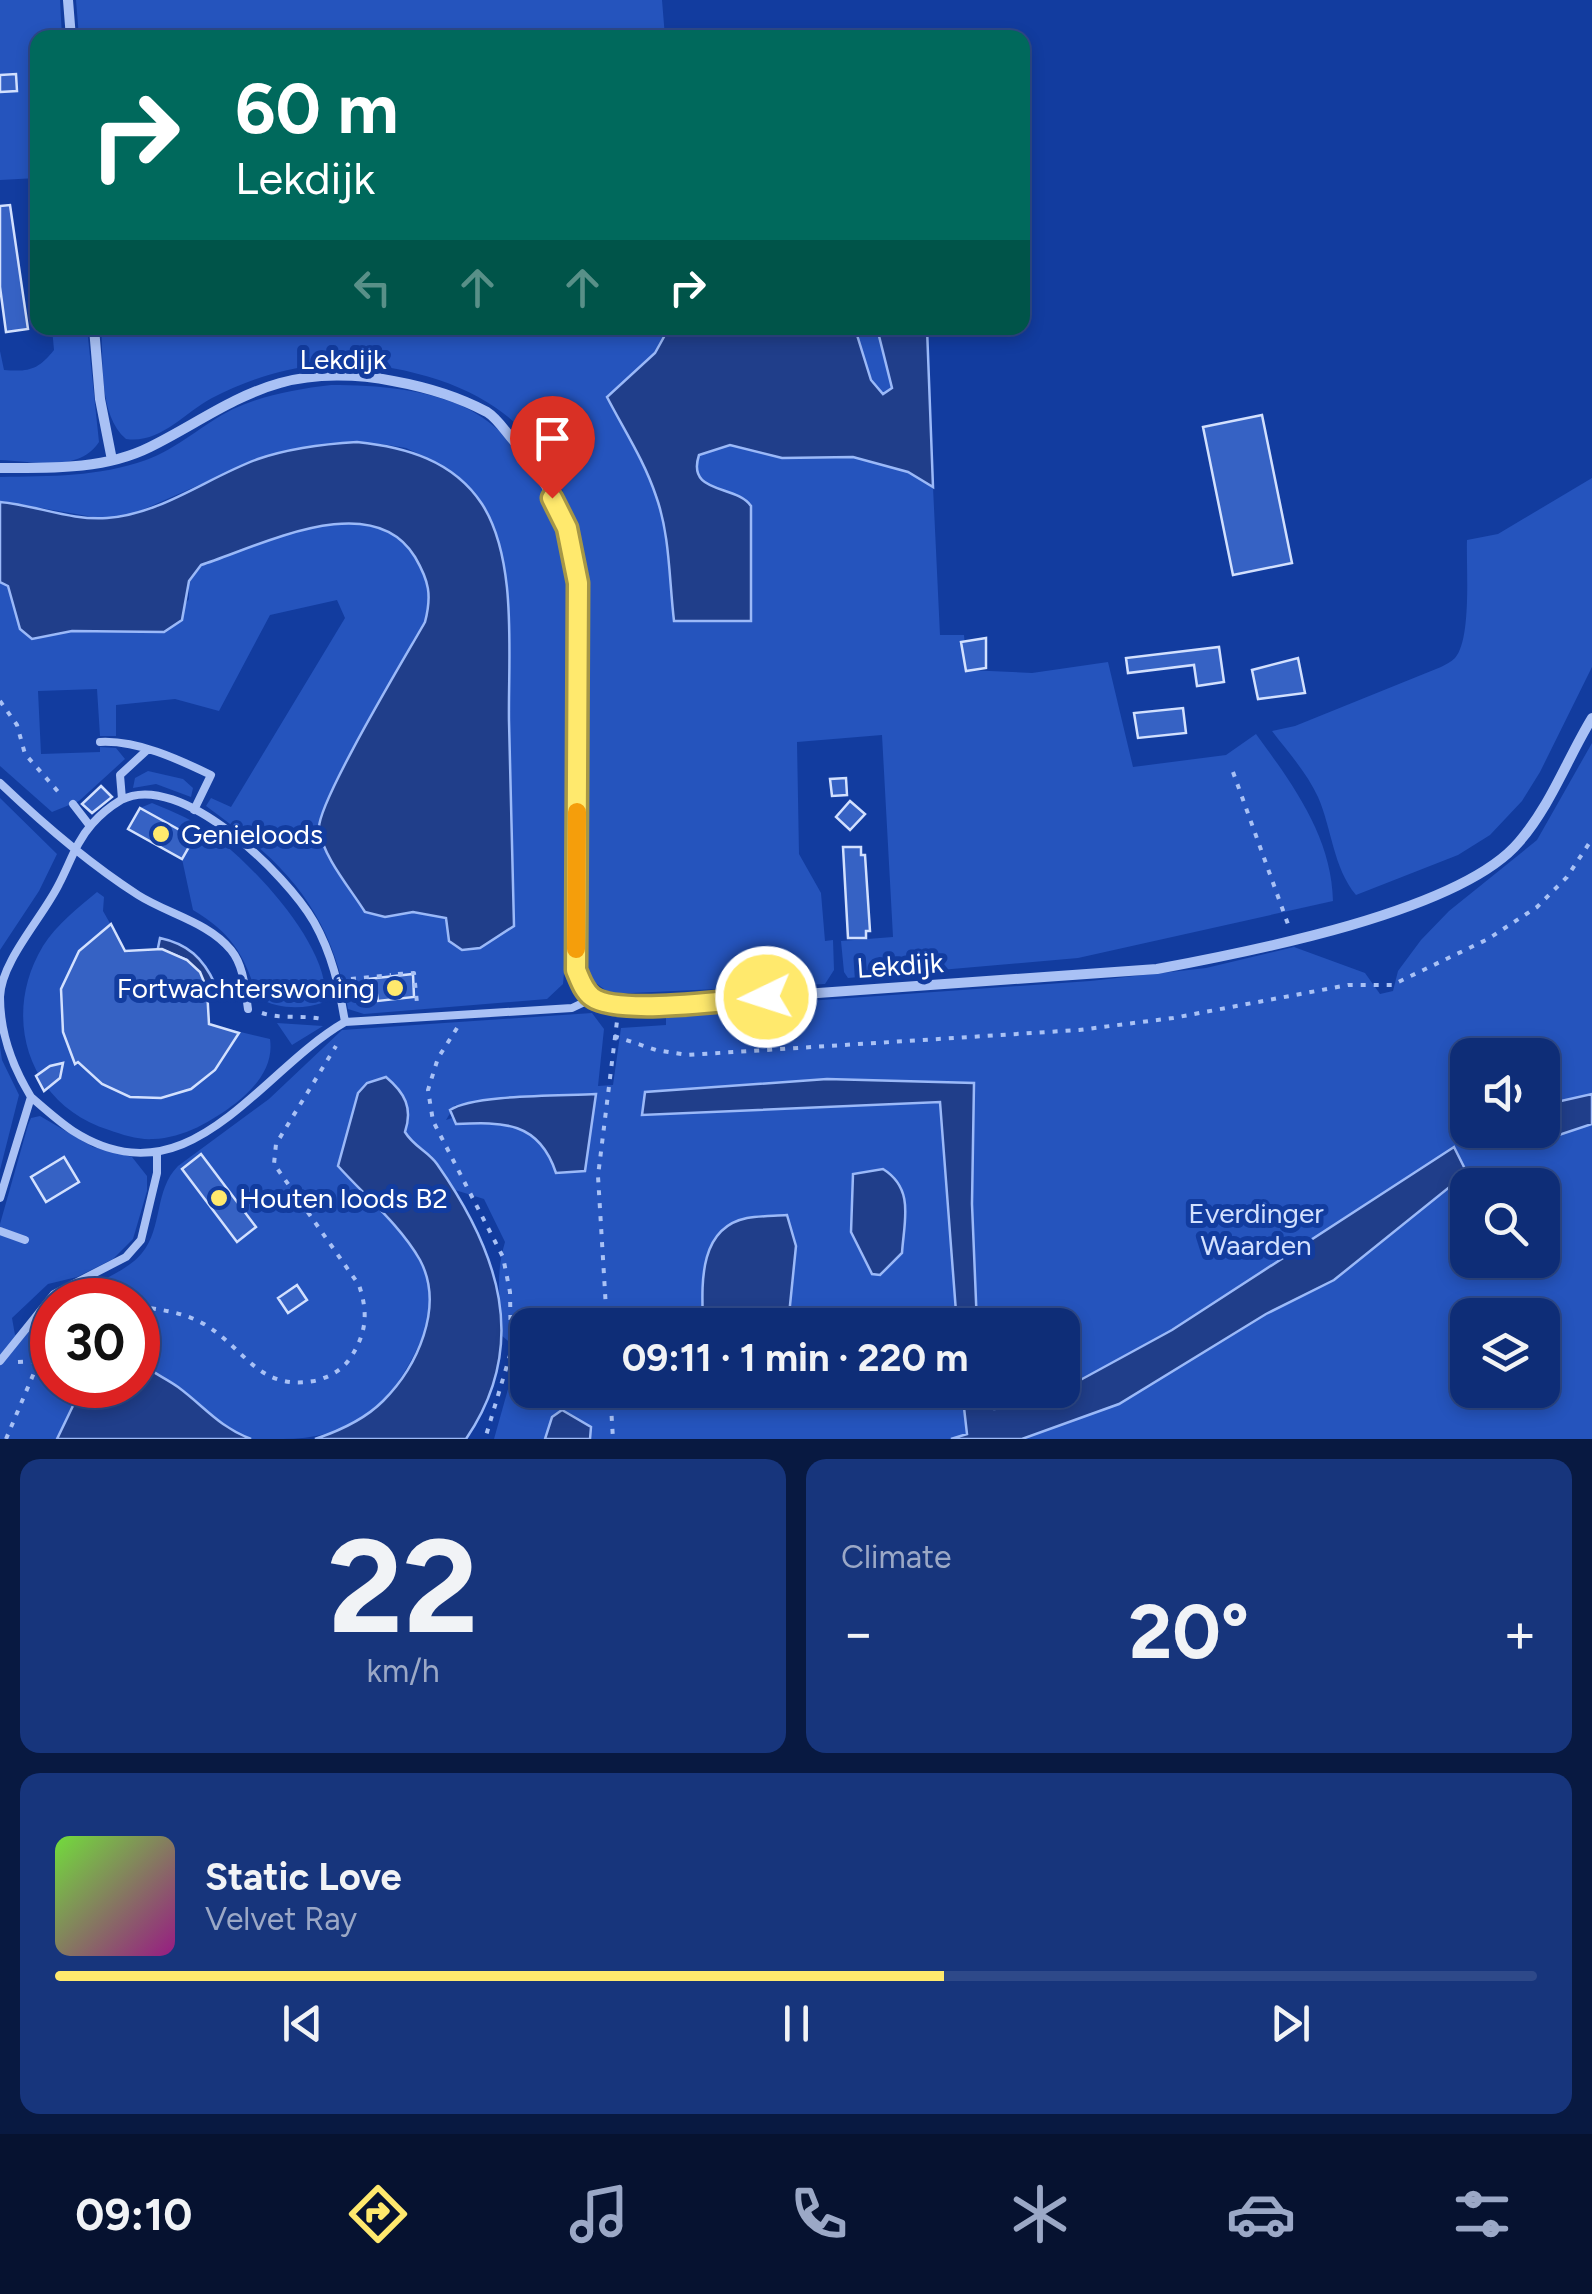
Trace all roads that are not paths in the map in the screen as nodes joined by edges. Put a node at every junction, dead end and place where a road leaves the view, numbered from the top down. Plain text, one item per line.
1 (68, 0) edge
2 (70, 30) edge
3 (95, 335) edge
4 (112, 460) junction
5 (0, 468) edge
6 (1592, 718) edge
7 (100, 742) dead end
8 (146, 750) junction
9 (0, 783) edge
10 (122, 800) junction
11 (72, 804) road end
12 (194, 810) junction
13 (90, 826) junction
14 (74, 850) junction
15 (593, 998) junction
16 (248, 1009) road end
17 (345, 1022) junction
18 (31, 1097) junction
19 (156, 1153) junction
20 (0, 1198) edge
21 (0, 1232) edge
22 (25, 1240) dead end
23 (0, 1361) edge

1 - 2 street
3 - 4 street
4 - 5 street, Lekdijk
4 - 15 street, Lekdijk
6 - 15 street, Lekdijk
7 - 8 lane
8 - 10 lane
8 - 12 lane
9 - 14 lane
10 - 12 lane
10 - 13 lane
11 - 13 lane
12 - 17 lane
13 - 14 lane
14 - 16 lane
14 - 18 lane
15 - 17 lane
17 - 19 lane
18 - 19 lane
18 - 20 lane
19 - 23 lane
21 - 22 lane

